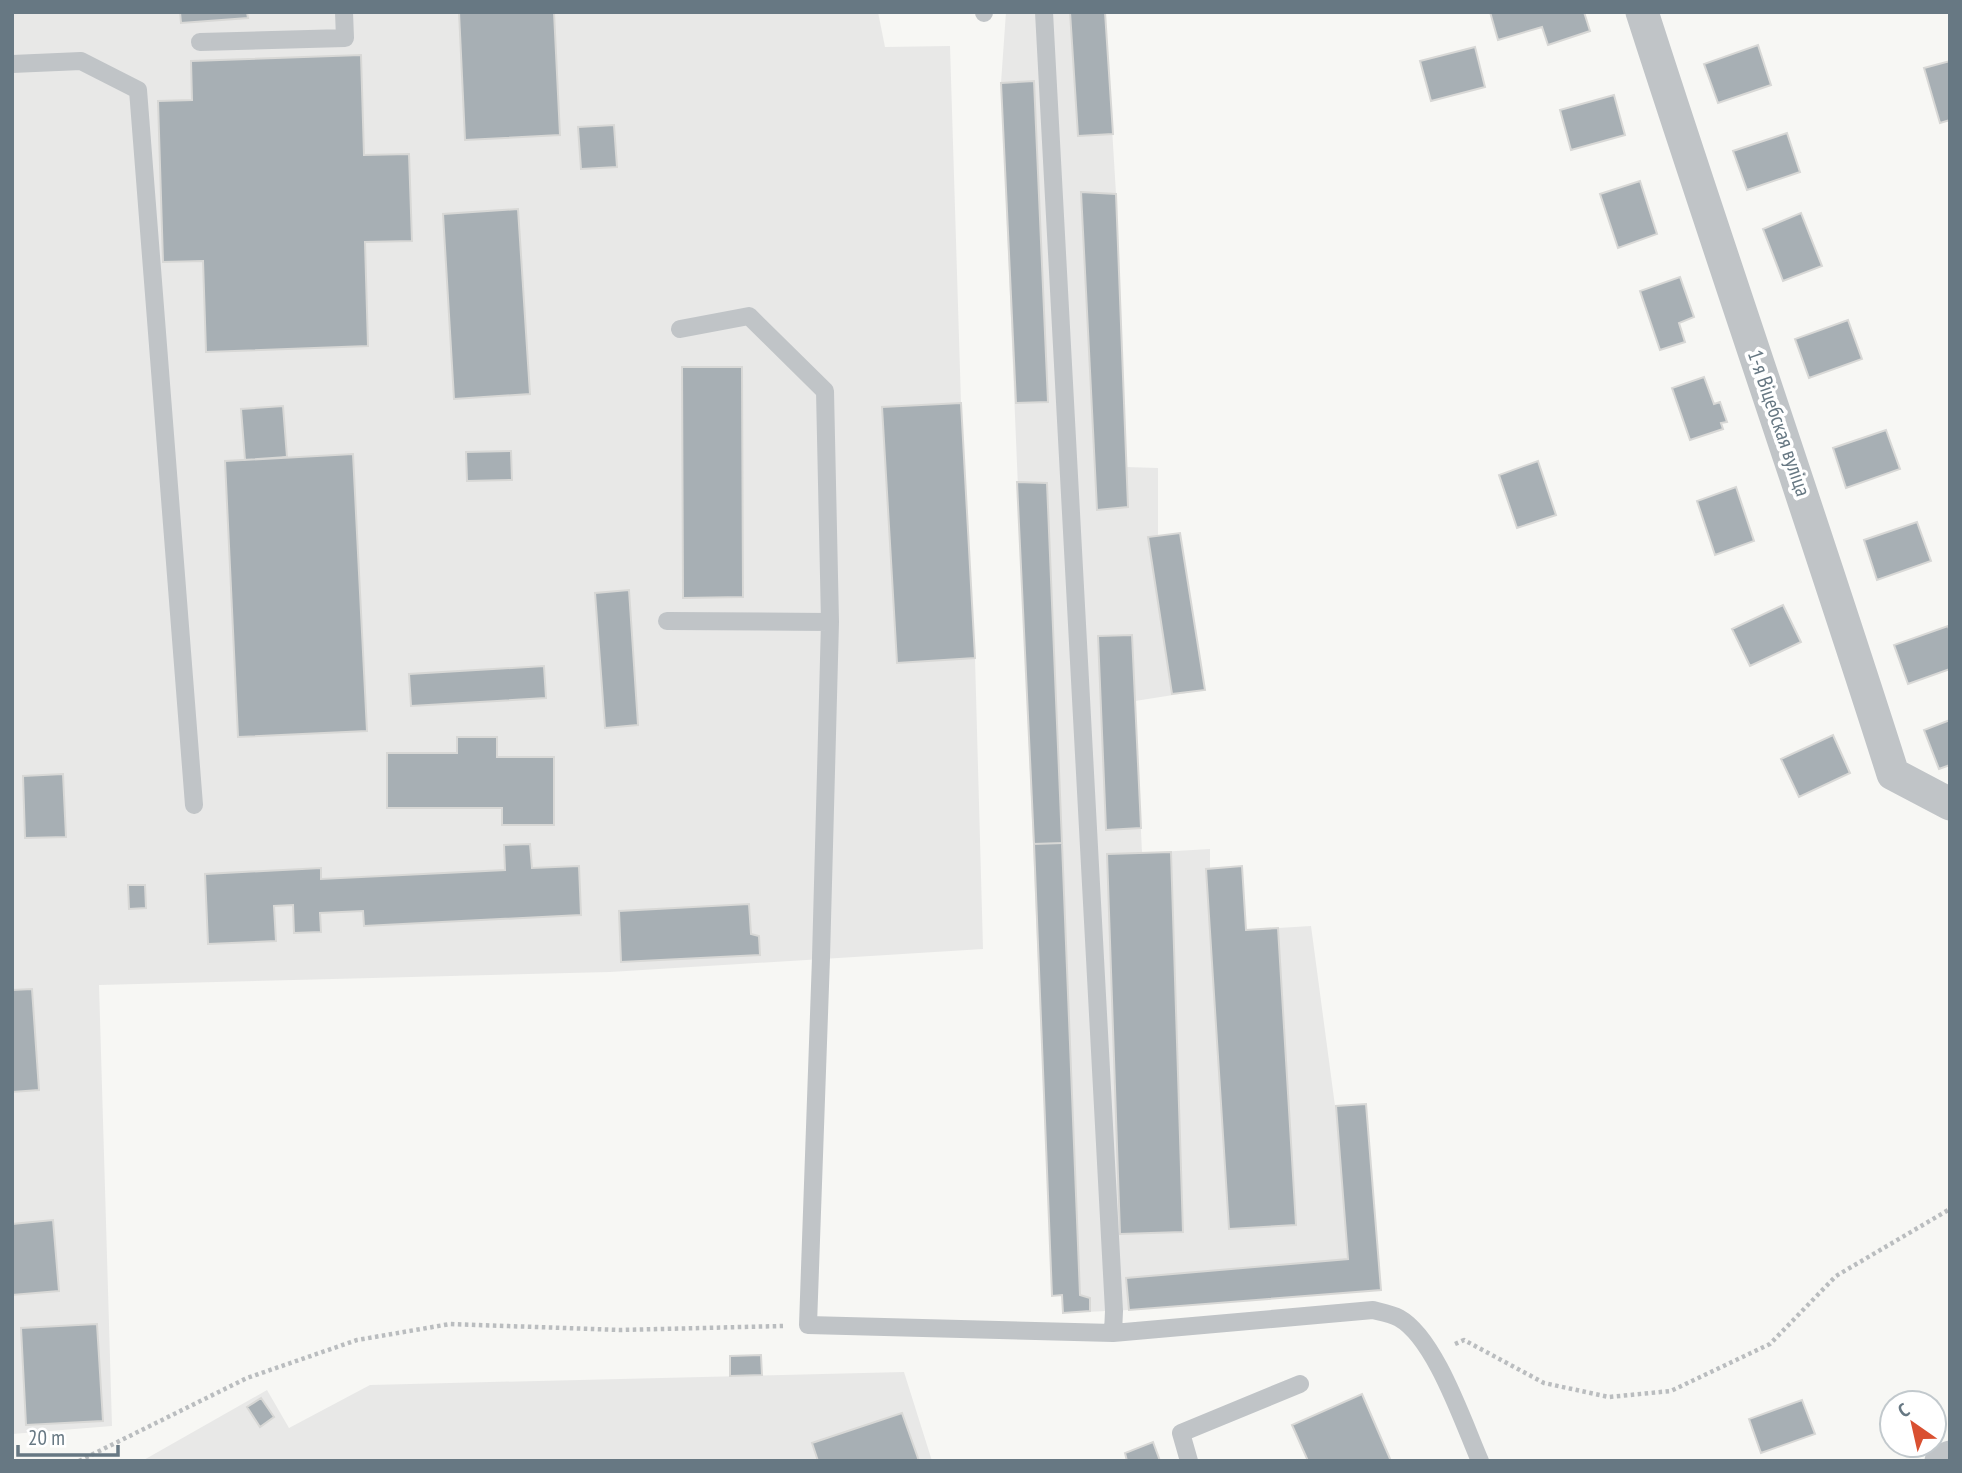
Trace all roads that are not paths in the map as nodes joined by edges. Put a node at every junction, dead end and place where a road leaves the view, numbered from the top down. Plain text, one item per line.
1 (344, 12) edge
2 (1045, 12) edge
3 (1642, 12) edge
4 (200, 42) dead end
5 (12, 64) edge
6 (680, 329) dead end
7 (667, 621) dead end
8 (830, 622) junction
9 (1950, 804) edge
10 (194, 805) dead end
11 (1113, 1333) junction
12 (1300, 1384) dead end
13 (1950, 1457) edge
14 (1189, 1461) edge
15 (1480, 1461) edge
16 (1941, 1461) edge

1 - 4 lane
2 - 11 lane
3 - 9 street, 1-я Віцебская вуліца
5 - 10 lane
6 - 8 lane
7 - 8 lane
8 - 11 lane
11 - 15 lane
12 - 14 lane
13 - 16 street

